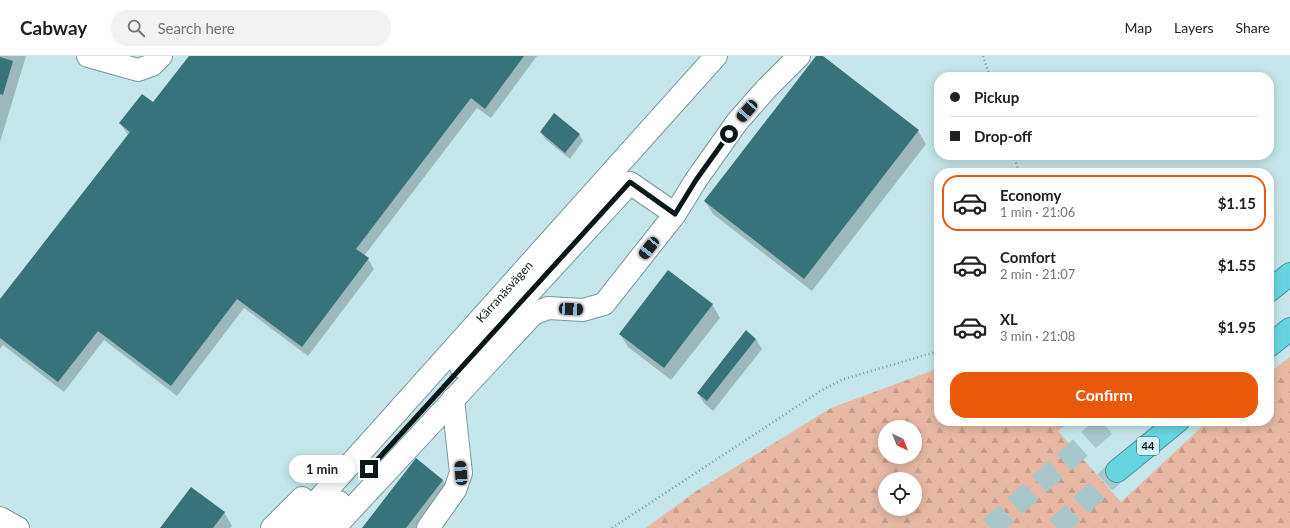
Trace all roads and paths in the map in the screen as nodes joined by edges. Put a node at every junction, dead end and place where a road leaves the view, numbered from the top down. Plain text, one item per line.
1 (88, 56) edge
2 (161, 56) edge
3 (716, 56) edge
4 (799, 56) edge
5 (983, 56) edge
6 (988, 72) edge
7 (586, 200) junction
8 (675, 214) junction
9 (1290, 274) edge
10 (1274, 287) edge
11 (1290, 329) edge
12 (1274, 342) edge
13 (934, 352) edge
14 (453, 399) junction
15 (1172, 426) edge
16 (1117, 471) tunnel mouth
17 (0, 518) edge
18 (18, 528) edge
19 (272, 528) edge
20 (293, 528) edge
21 (315, 528) edge
22 (334, 528) edge
23 (428, 528) edge
24 (612, 528) edge

1 - 2 street
3 - 7 street, Kärranäsvägen
4 - 8 street
5 - 6 path
7 - 19 street
7 - 20 street, Kärranäsvägen
8 - 14 street
8 - 21 street
9 - 10 highway
11 - 12 highway
13 - 24 path
14 - 22 street
14 - 23 street
15 - 16 highway, 44
17 - 18 street

